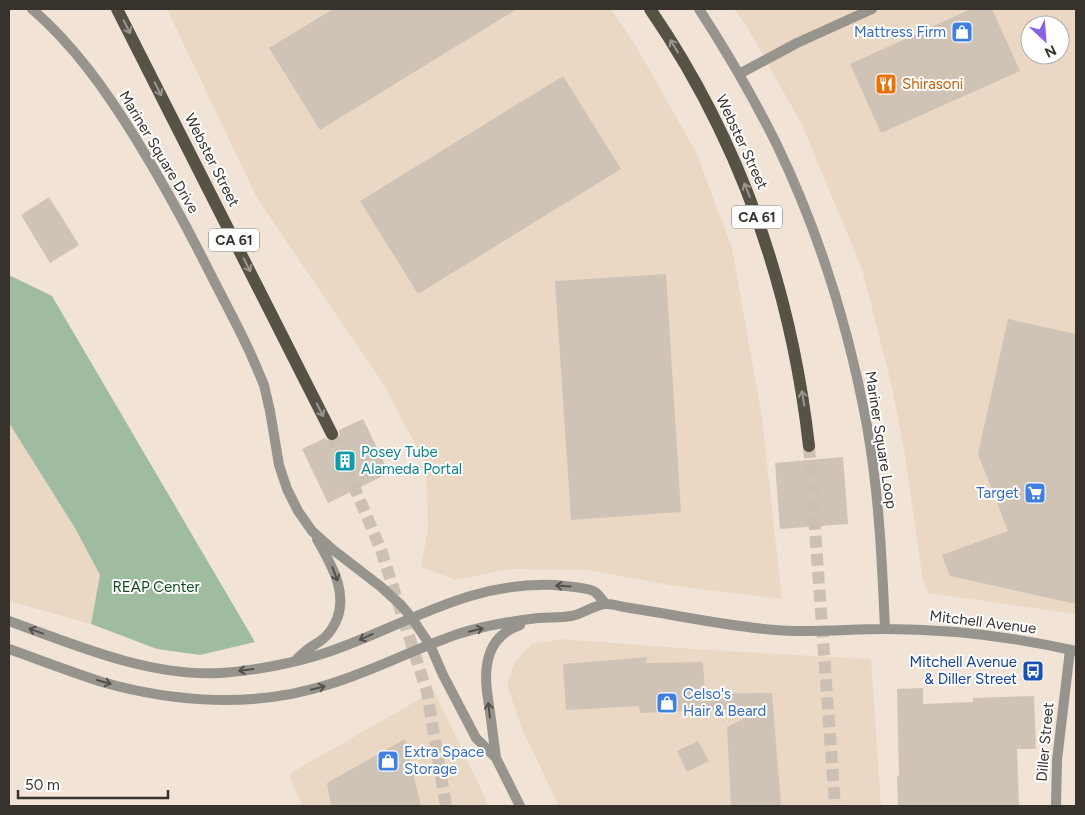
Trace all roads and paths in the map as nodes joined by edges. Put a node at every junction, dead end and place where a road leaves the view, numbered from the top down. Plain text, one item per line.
1 (32, 9) edge
2 (117, 9) edge
3 (650, 9) edge
4 (699, 9) edge
5 (872, 9) edge
6 (739, 74) junction
7 (332, 434) tunnel mouth
8 (809, 446) tunnel mouth
9 (312, 531) junction
10 (605, 603) junction
11 (411, 617) junction
12 (536, 618) junction
13 (9, 621) edge
14 (885, 629) junction
15 (430, 645) junction
16 (9, 649) edge
17 (1073, 651) edge
18 (294, 661) junction
19 (496, 758) junction
20 (520, 806) edge
21 (1056, 806) edge

1 - 9 street, Mariner Square Drive
2 -> 7 main road, Webster Street / CA 61
8 -> 3 main road, Webster Street / CA 61
4 - 6 street, Mariner Square Loop
5 - 6 street
6 - 14 street, Mariner Square Loop
9 - 11 street, Mariner Square Drive
9 -> 18 street
10 -> 11 street
10 - 12 street
10 - 14 street
11 - 15 street, Mariner Square Drive
11 -> 18 street
15 -> 12 street
19 -> 12 street
18 -> 13 street
14 - 17 street, Mitchell Avenue
16 -> 15 street
15 - 19 street, Mariner Square Drive
17 - 21 street, Diller Street
19 - 20 street, Mariner Square Drive

